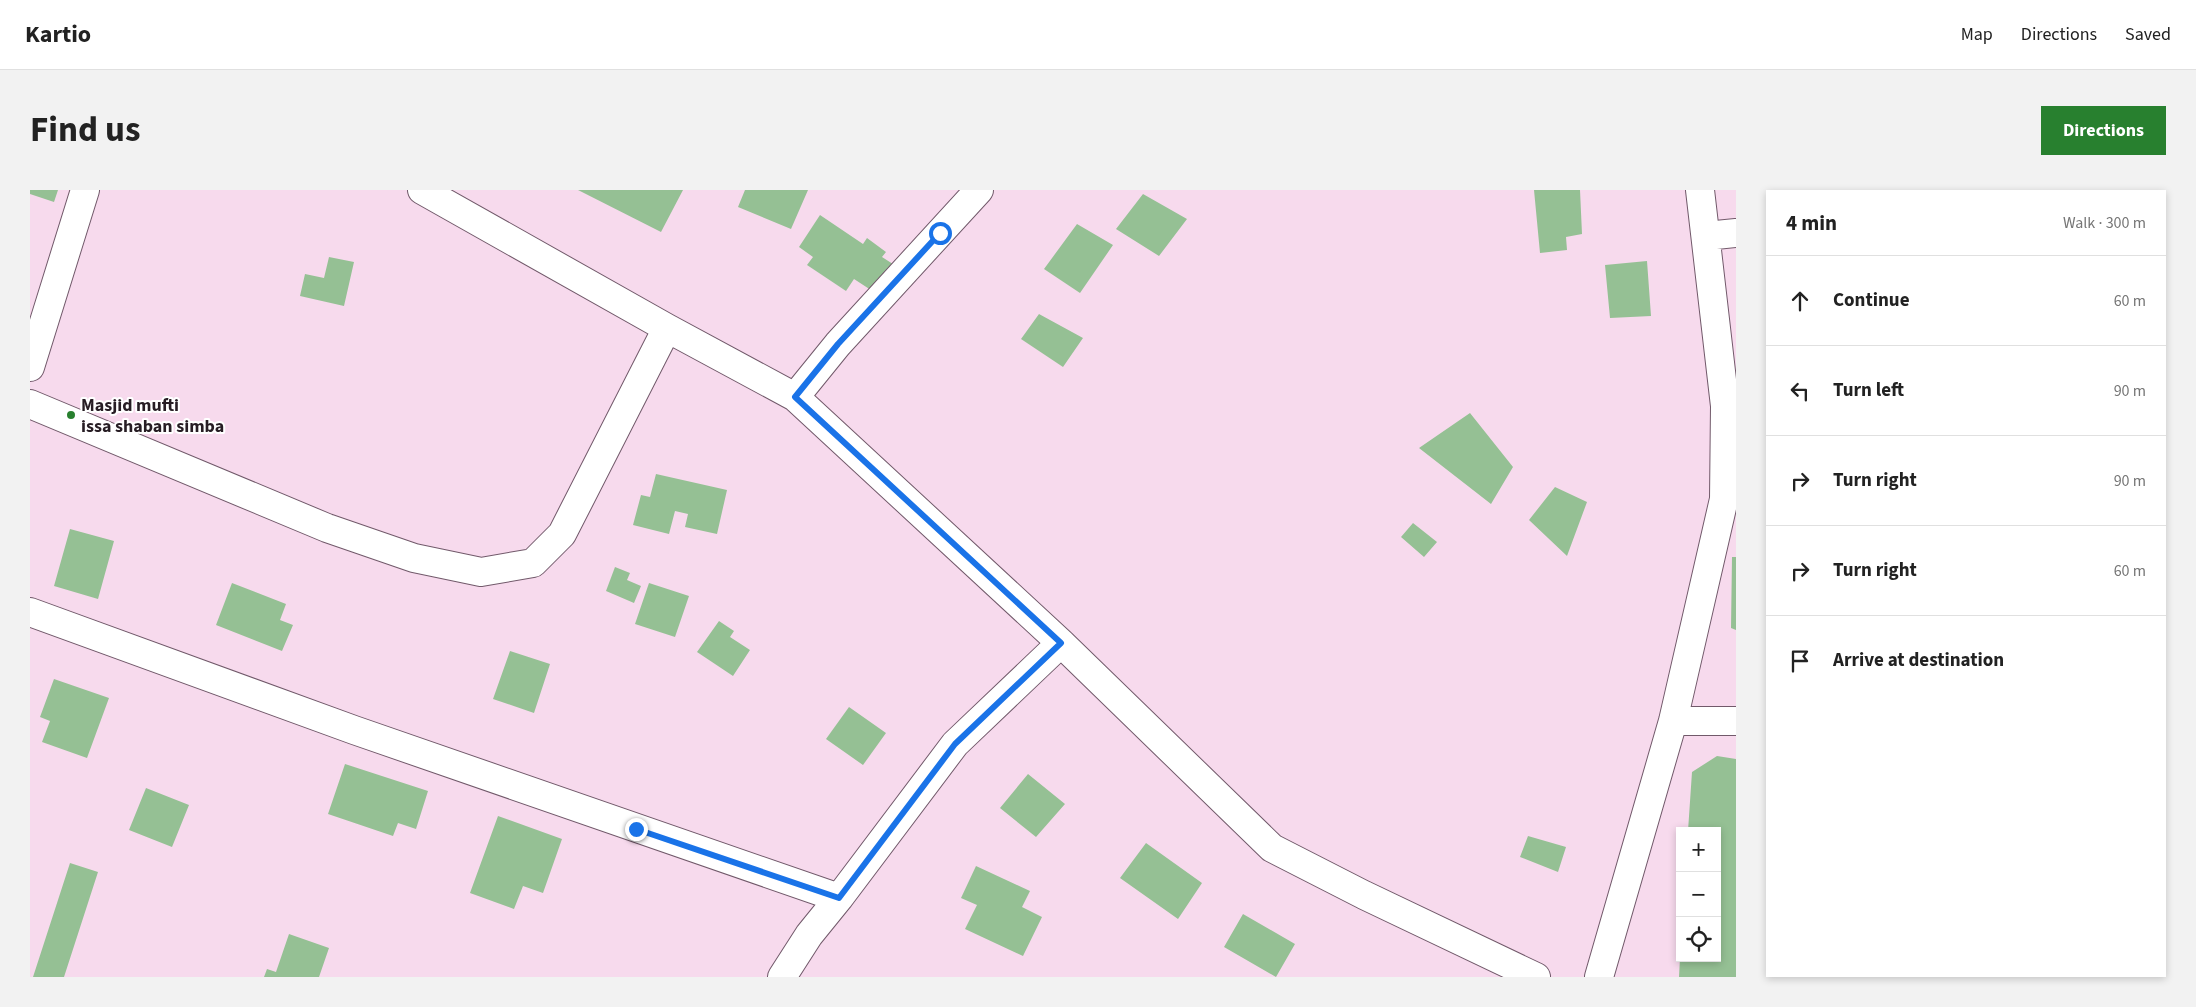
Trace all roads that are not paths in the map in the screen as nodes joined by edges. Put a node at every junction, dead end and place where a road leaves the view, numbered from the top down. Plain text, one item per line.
1 (85, 190) edge
2 (422, 190) edge
3 (979, 190) edge
4 (1700, 190) edge
5 (1736, 233) edge
6 (1706, 236) junction
7 (666, 328) junction
8 (30, 367) edge
9 (795, 397) junction
10 (30, 404) edge
11 (30, 612) edge
12 (1061, 643) junction
13 (1672, 721) junction
14 (1736, 721) edge
15 (839, 898) junction
16 (782, 977) edge
17 (1536, 977) edge
18 (1599, 977) edge

1 - 8 street
2 - 7 street
3 - 9 street
4 - 6 street
5 - 6 street
6 - 13 street
7 - 9 street
7 - 10 street
9 - 12 street
11 - 15 street
12 - 15 street
12 - 17 street
13 - 14 street
13 - 18 street
15 - 16 street

